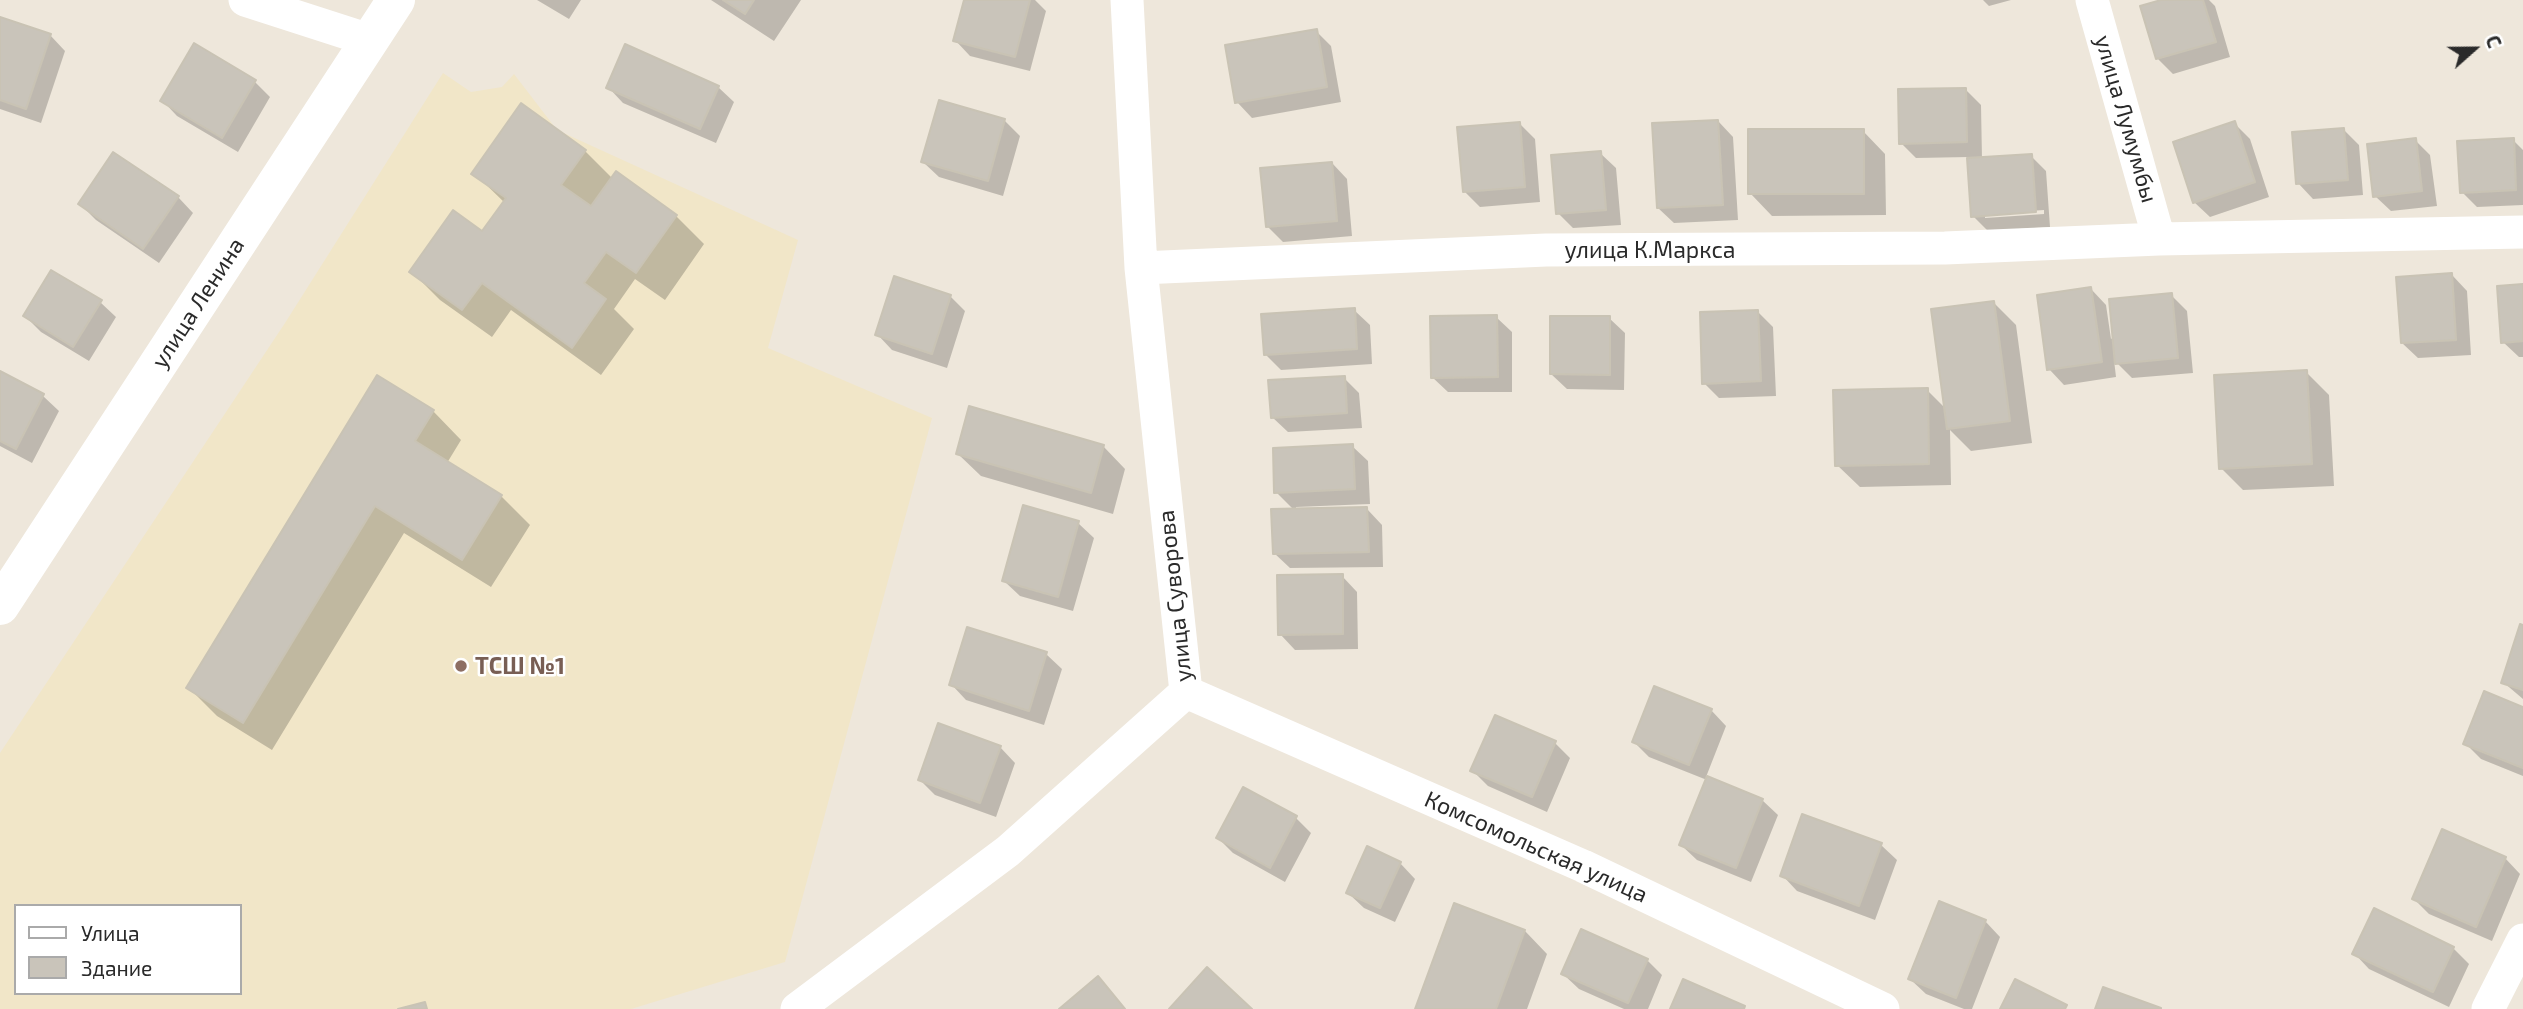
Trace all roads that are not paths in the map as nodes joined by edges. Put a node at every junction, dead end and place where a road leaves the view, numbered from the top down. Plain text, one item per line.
1 (245, 0) edge
2 (396, 0) edge
3 (1127, 0) edge
4 (2092, 0) edge
5 (369, 40) junction
6 (2523, 232) edge
7 (2160, 239) junction
8 (1141, 268) junction
9 (11, 568) edge
10 (0, 606) edge
11 (1185, 692) junction
12 (2523, 940) edge
13 (797, 1009) edge
14 (1884, 1009) edge
15 (2488, 1009) edge

1 - 5 street
2 - 5 street, улица Ленина
3 - 8 street, улица Суворова
4 - 7 street, улица Лумумбы
5 - 9 street, улица Ленина
6 - 7 street, улица К.Маркса
7 - 8 street, улица К.Маркса
8 - 11 street, улица Суворова
9 - 10 street, улица Ленина
11 - 13 street, улица Суворова
11 - 14 street, Комсомольская улица
12 - 15 street

